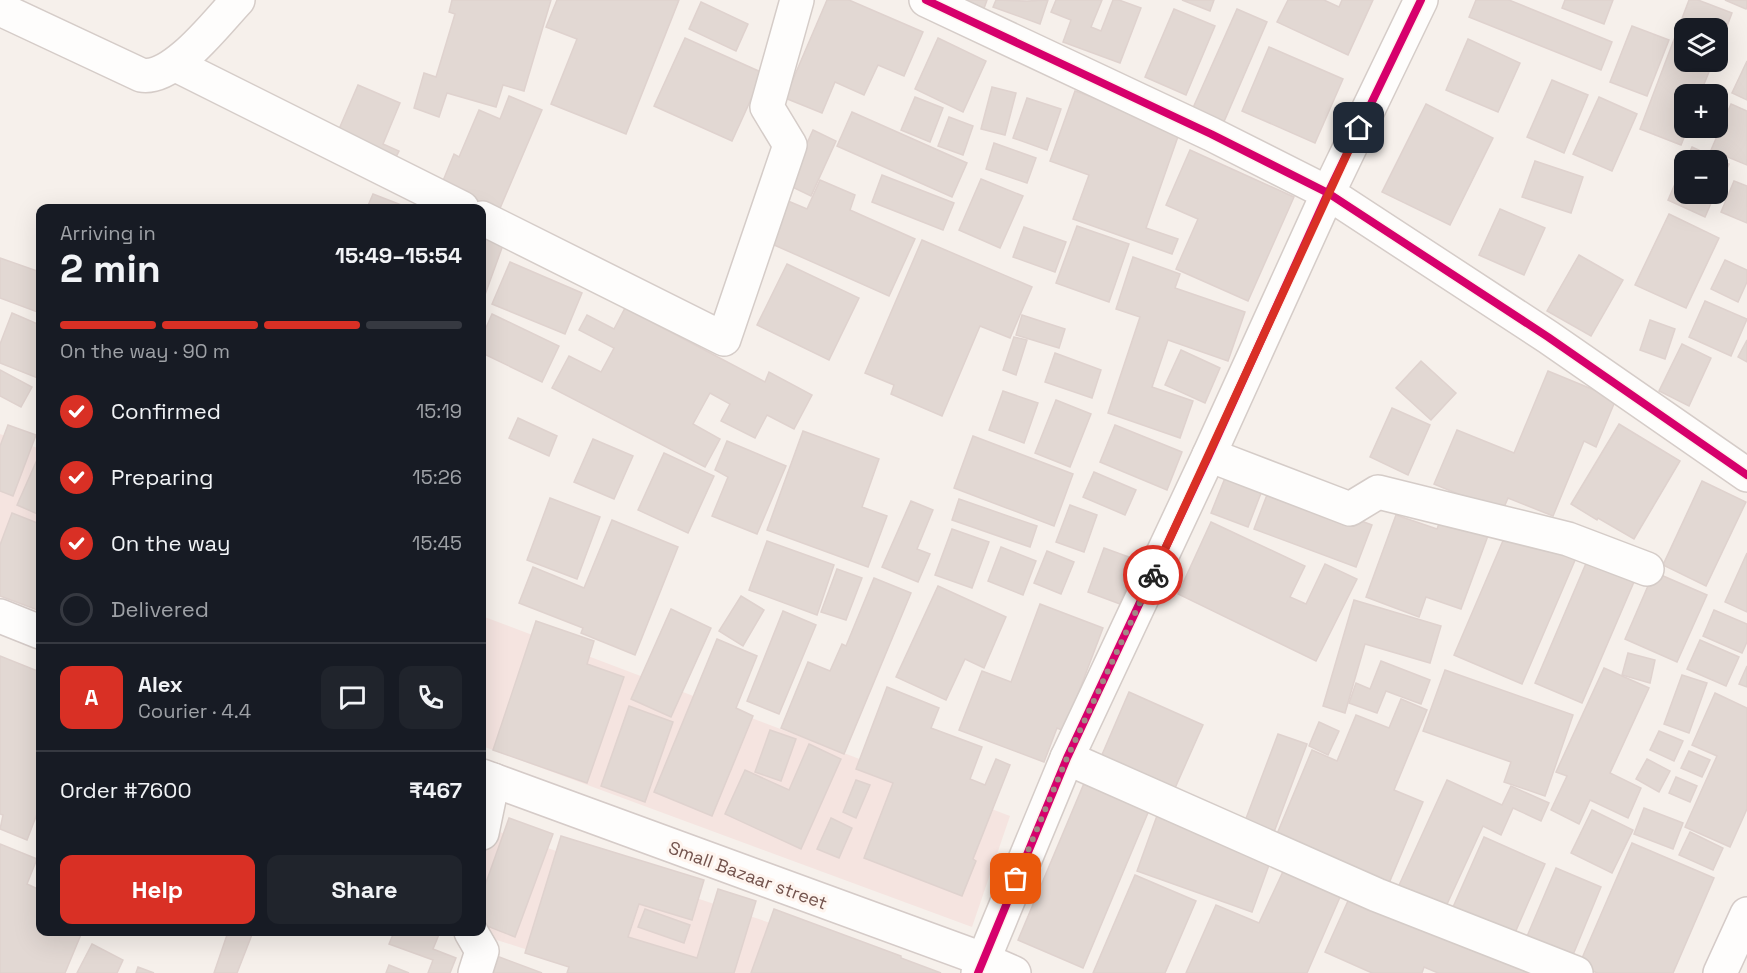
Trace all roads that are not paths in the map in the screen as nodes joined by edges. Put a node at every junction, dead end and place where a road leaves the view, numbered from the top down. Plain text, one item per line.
1 (238, 0) edge
2 (797, 0) edge
3 (926, 0) edge
4 (1421, 0) edge
5 (0, 9) edge
6 (176, 65) junction
7 (1328, 193) junction
8 (454, 204) edge
9 (486, 220) edge
10 (1209, 456) junction
11 (1747, 475) edge
12 (1647, 569) dead end
13 (0, 616) edge
14 (36, 630) edge
15 (1067, 758) junction
16 (487, 778) edge
17 (1747, 914) edge
18 (473, 936) edge
19 (980, 966) edge
20 (475, 973) edge
21 (1014, 973) edge
22 (1576, 973) edge
23 (1720, 973) edge

1 - 6 street
2 - 9 street
3 - 7 street
4 - 7 street
5 - 6 street
6 - 8 street
7 - 10 street
7 - 11 street
10 - 12 street
10 - 15 street
13 - 14 street
15 - 19 street
15 - 22 street
16 - 19 street, Small Bazaar street
17 - 23 street
18 - 20 street
19 - 21 street, Small Bazaar street

